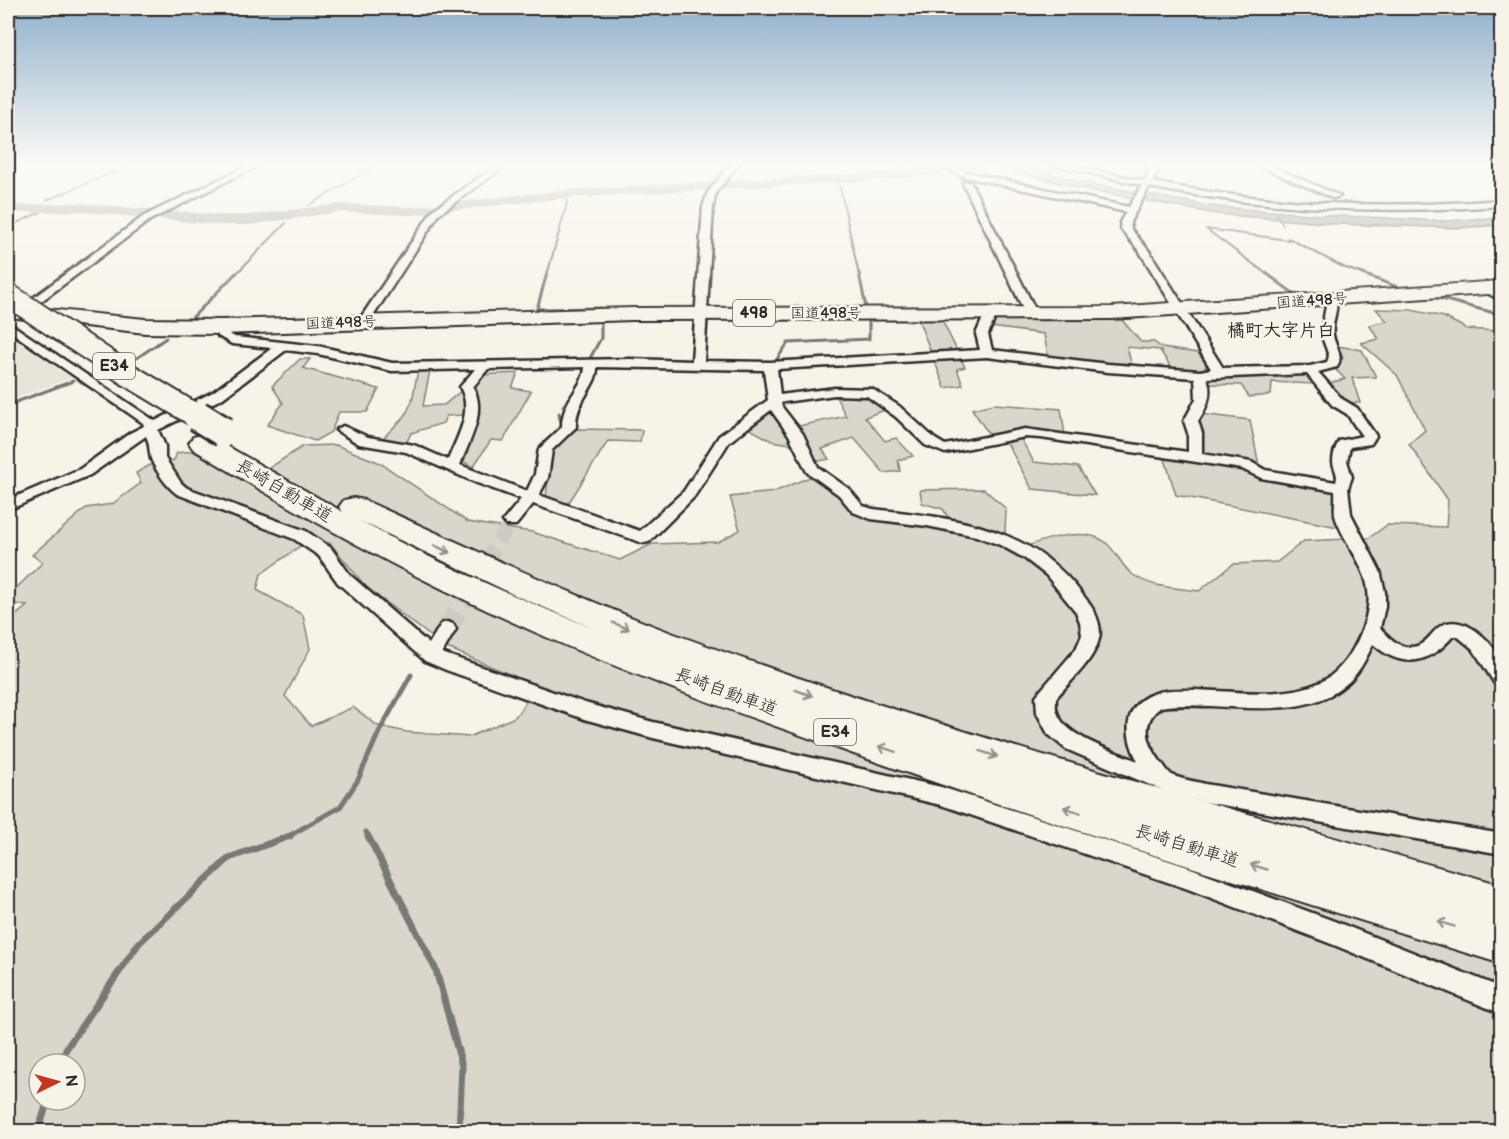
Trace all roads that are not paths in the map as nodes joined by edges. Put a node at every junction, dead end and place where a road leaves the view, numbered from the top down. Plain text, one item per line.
1 (151, 216) edge
2 (433, 216) edge
3 (707, 216) edge
4 (983, 216) edge
5 (1128, 216) edge
6 (1496, 291) edge
7 (1332, 300) junction
8 (1179, 310) junction
9 (10, 312) edge
10 (702, 313) junction
11 (988, 313) junction
12 (1031, 313) junction
13 (364, 322) junction
14 (222, 327) junction
15 (282, 346) junction
16 (987, 353) junction
17 (590, 364) junction
18 (698, 364) junction
19 (485, 365) junction
20 (770, 366) junction
21 (1310, 370) junction
22 (1219, 372) junction
23 (1200, 375) junction
24 (774, 400) junction
25 (152, 428) junction
26 (343, 430) dead end
27 (213, 437) junction
28 (1195, 457) junction
29 (453, 466) junction
30 (1341, 488) junction
31 (531, 498) junction
32 (8, 505) edge
33 (511, 521) tunnel mouth
34 (447, 629) tunnel mouth
35 (1371, 630) junction
36 (431, 656) junction
37 (1502, 679) edge
38 (1164, 782) junction
39 (1502, 844) edge
40 (1502, 907) edge
41 (1502, 941) edge
42 (1502, 1001) edge

1 - 9 street
2 - 13 street
3 - 10 street
4 - 12 street
5 - 8 street
6 - 7 highway, 国道498号 / 498
7 - 8 highway, 国道498号 / 498
7 - 21 street
8 - 12 highway, 国道498号 / 498
8 - 22 street
9 - 14 highway, 国道498号 / 498
9 - 25 street
9 - 27 highway, 長崎自動車道 / E34
10 - 11 highway, 国道498号 / 498
10 - 13 highway, 国道498号 / 498
10 - 18 street
11 - 12 highway, 国道498号 / 498
11 - 16 street
13 - 14 highway, 国道498号 / 498
14 - 15 street
15 - 19 street
15 - 25 street
16 - 20 street
16 - 23 street
17 - 18 street
17 - 19 street
17 - 31 street
18 - 20 street
19 - 29 street
20 - 24 street
21 - 22 street
21 - 30 street
22 - 23 street
23 - 28 street
24 - 28 street
24 - 31 street
24 - 38 street
25 - 32 street
25 - 36 street
26 - 29 street
27 -> 40 highway, 長崎自動車道 / E34
41 -> 27 highway, 長崎自動車道 / E34
28 - 30 street
29 - 31 street
30 - 35 street
31 - 33 street
34 - 36 street
35 - 37 street
35 - 38 street
36 - 42 street
38 - 39 street

